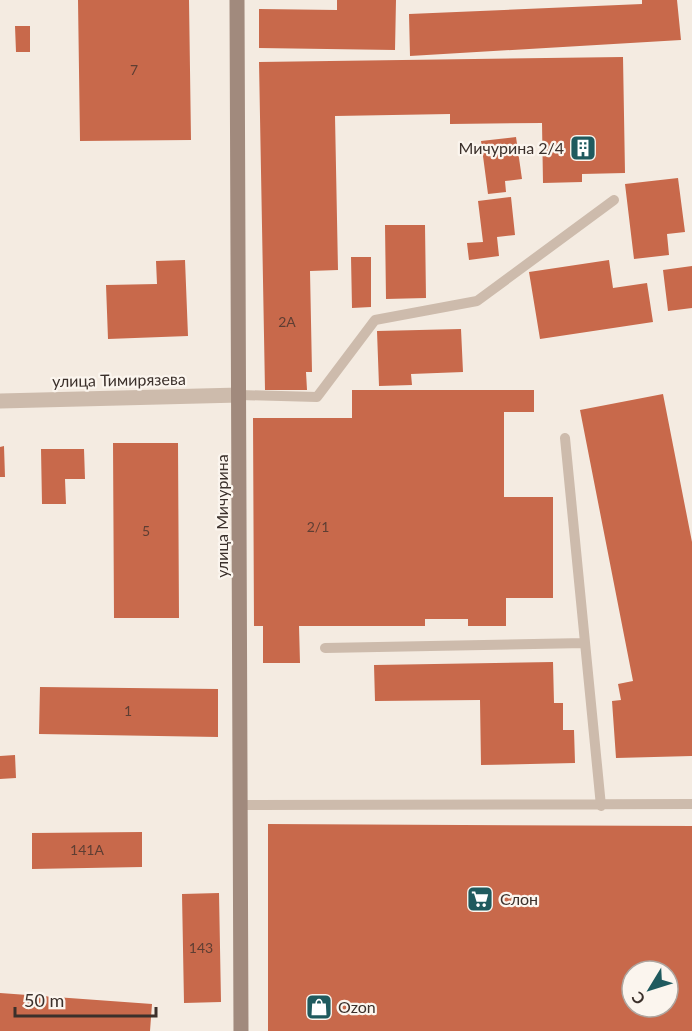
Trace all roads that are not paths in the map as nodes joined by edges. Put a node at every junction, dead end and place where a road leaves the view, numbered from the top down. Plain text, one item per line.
1 (237, 0) edge
2 (614, 200) dead end
3 (240, 395) junction
4 (0, 401) edge
5 (566, 438) dead end
6 (585, 643) junction
7 (324, 648) dead end
8 (692, 804) edge
9 (240, 806) junction
10 (601, 806) junction
11 (242, 1031) edge

1 - 3 street, улица Мичурина
2 - 3 lane
3 - 4 street, улица Тимирязева
3 - 9 street, улица Мичурина
5 - 6 lane
6 - 7 lane
6 - 10 lane
8 - 10 lane
9 - 10 lane
9 - 11 street, улица Мичурина

